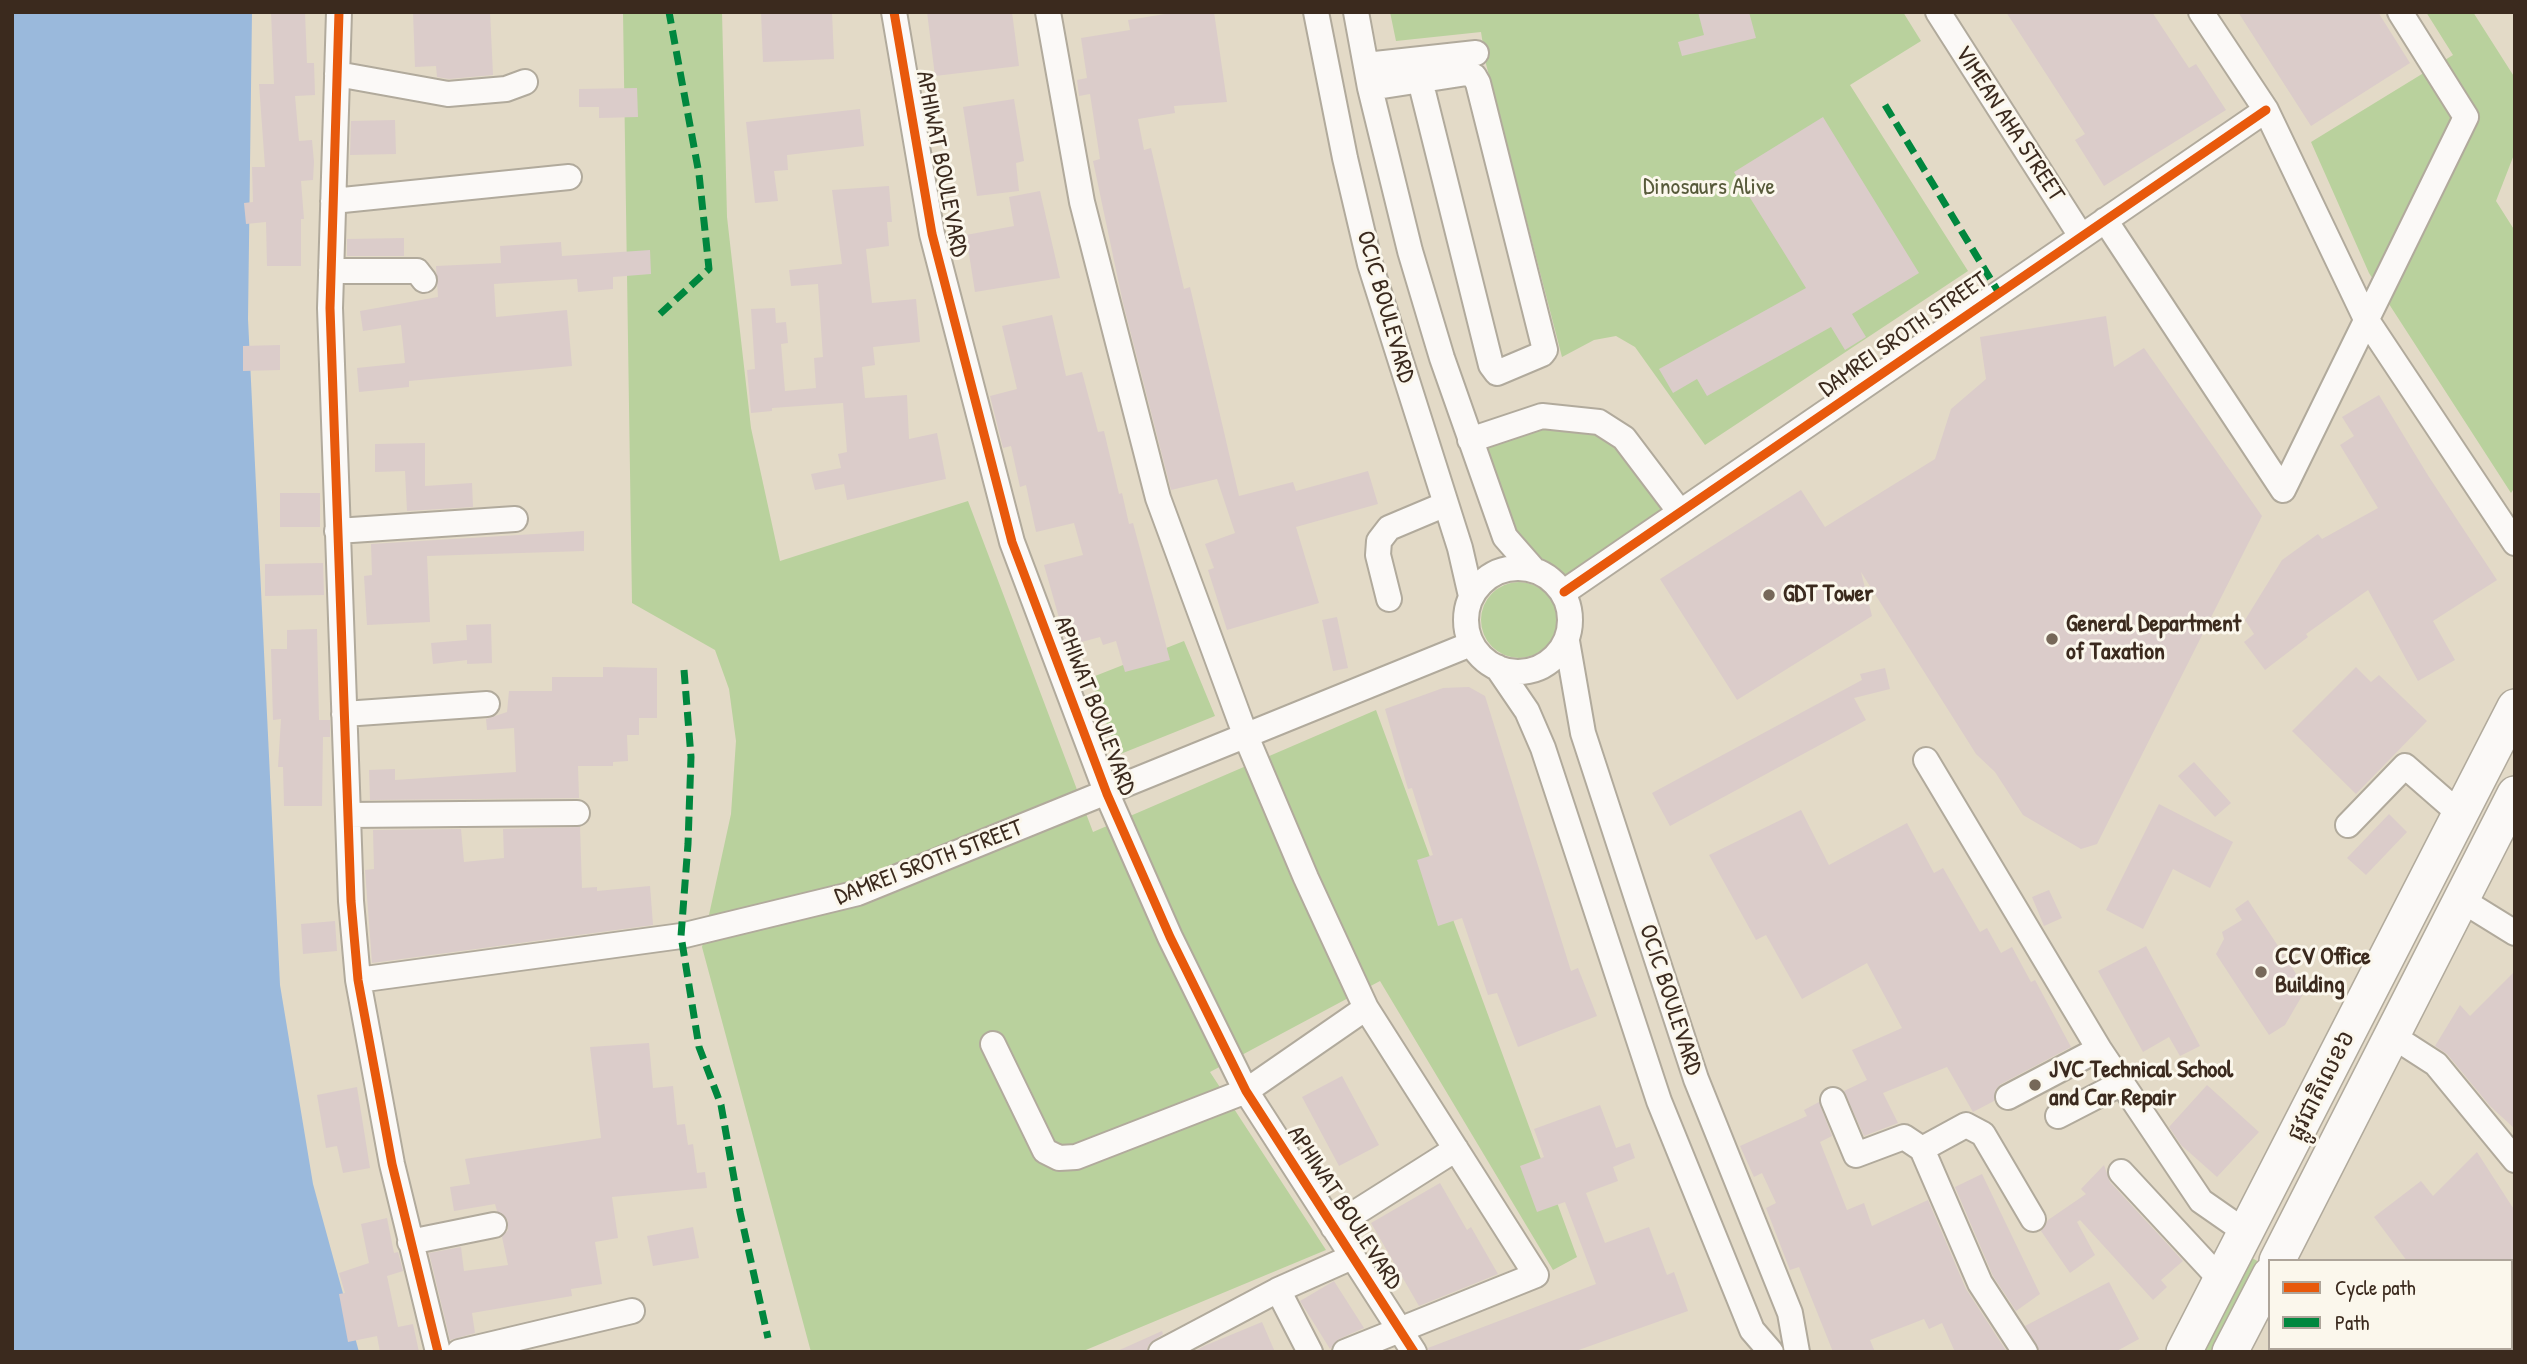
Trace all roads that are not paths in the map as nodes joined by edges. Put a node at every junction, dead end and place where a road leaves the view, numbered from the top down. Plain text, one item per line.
1 (339, 12) edge
2 (894, 12) edge
3 (1048, 12) edge
4 (1316, 12) edge
5 (1356, 12) edge
6 (1938, 12) edge
7 (2201, 12) edge
8 (2400, 12) edge
9 (1476, 53) dead end
10 (337, 74) junction
11 (1368, 76) junction
12 (1420, 80) junction
13 (525, 82) dead end
14 (2266, 110) junction
15 (569, 177) dead end
16 (333, 201) junction
17 (2105, 219) junction
18 (2081, 236) junction
19 (331, 271) junction
20 (424, 280) dead end
21 (2365, 319) junction
22 (1470, 440) junction
23 (1447, 504) junction
24 (1680, 512) junction
25 (515, 519) dead end
26 (338, 531) junction
27 (2515, 543) edge
28 (1533, 569) junction
29 (1564, 592) junction
30 (1471, 596) junction
31 (1389, 599) dead end
32 (1567, 641) junction
33 (1472, 643) junction
34 (1497, 667) junction
35 (487, 704) dead end
36 (2515, 707) edge
37 (344, 714) junction
38 (1245, 734) junction
39 (1926, 760) dead end
40 (1107, 794) junction
41 (2515, 794) edge
42 (577, 813) dead end
43 (2460, 814) junction
44 (348, 815) junction
45 (2348, 825) dead end
46 (2460, 899) junction
47 (2515, 933) edge
48 (358, 980) junction
49 (1366, 1008) junction
50 (2391, 1035) junction
51 (993, 1045) dead end
52 (2099, 1049) junction
53 (2122, 1083) junction
54 (1246, 1091) junction
55 (2008, 1097) dead end
56 (1833, 1100) dead end
57 (2058, 1115) dead end
58 (1456, 1149) junction
59 (1922, 1149) junction
60 (2515, 1160) edge
61 (2121, 1172) dead end
62 (2033, 1219) dead end
63 (494, 1225) dead end
64 (1334, 1227) junction
65 (2248, 1233) junction
66 (410, 1242) junction
67 (1352, 1257) junction
68 (2279, 1259) edge
69 (2268, 1279) edge
70 (2222, 1281) junction
71 (1278, 1290) junction
72 (632, 1311) dead end
73 (1399, 1330) junction
74 (438, 1352) edge
75 (459, 1352) edge
76 (1161, 1352) edge
77 (1310, 1352) edge
78 (1345, 1352) edge
79 (1414, 1352) edge
80 (1771, 1352) edge
81 (1797, 1352) edge
82 (2025, 1352) edge
83 (2184, 1352) edge
84 (2230, 1352) edge

1 - 10 street
2 - 40 street, APHIWAT BOULEVARD
3 - 38 street
4 - 23 street, OCIC BOULEVARD
5 - 11 street, OCIC BOULEVARD
6 - 18 street, VIMEAN AHA STREET
7 - 14 street
8 - 21 street
9 - 11 street
10 - 13 street
10 - 16 street
11 - 12 street
11 - 22 street, OCIC BOULEVARD
12 - 12 street
14 - 17 street, DAMREI SROTH STREET
14 - 21 street
15 - 16 street
16 - 19 street
17 - 18 street, DAMREI SROTH STREET
17 - 21 street
18 - 24 street, DAMREI SROTH STREET
19 - 20 street
19 - 26 street
21 - 27 street
22 - 24 street
22 - 28 street, OCIC BOULEVARD
23 - 30 street, OCIC BOULEVARD
23 - 31 street
24 - 29 street, DAMREI SROTH STREET
25 - 26 street
26 - 37 street
28 - 29 street
28 - 30 street
29 - 32 street
30 - 33 street
32 - 34 street
32 - 81 street, OCIC BOULEVARD
33 - 34 street
33 - 38 street, DAMREI SROTH STREET
34 - 80 street, OCIC BOULEVARD
35 - 37 street
36 - 43 highway, ផ្លូវជាតិលេខ៦
37 - 44 street
38 - 40 street, DAMREI SROTH STREET
38 - 49 street
39 - 52 street
40 - 48 street, DAMREI SROTH STREET
40 - 54 street, APHIWAT BOULEVARD
41 - 46 highway, ផ្លូវជាតិលេខ៦
42 - 44 street
43 - 45 street
43 - 65 highway, ផ្លូវជាតិលេខ៦
44 - 48 street
46 - 47 street
46 - 50 highway, ផ្លូវជាតិលេខ៦
48 - 66 street
49 - 54 street
49 - 58 street
50 - 60 street
50 - 68 highway, ផ្លូវជាតិលេខ៦
51 - 54 street
52 - 53 street
52 - 55 street
53 - 57 street
53 - 65 street
54 - 64 street, APHIWAT BOULEVARD
56 - 59 street
58 - 64 street
58 - 73 street
59 - 62 street
59 - 82 street
61 - 70 street
63 - 66 street
64 - 67 street, APHIWAT BOULEVARD
65 - 70 highway, ផ្លូវជាតិលេខ៦
66 - 74 street
67 - 71 street
67 - 73 street, APHIWAT BOULEVARD
69 - 84 highway, ផ្លូវជាតិលេខ៦
70 - 83 highway, ផ្លូវជាតិលេខ៦
71 - 76 street
71 - 77 street
72 - 75 street
73 - 78 street
73 - 79 street, APHIWAT BOULEVARD

